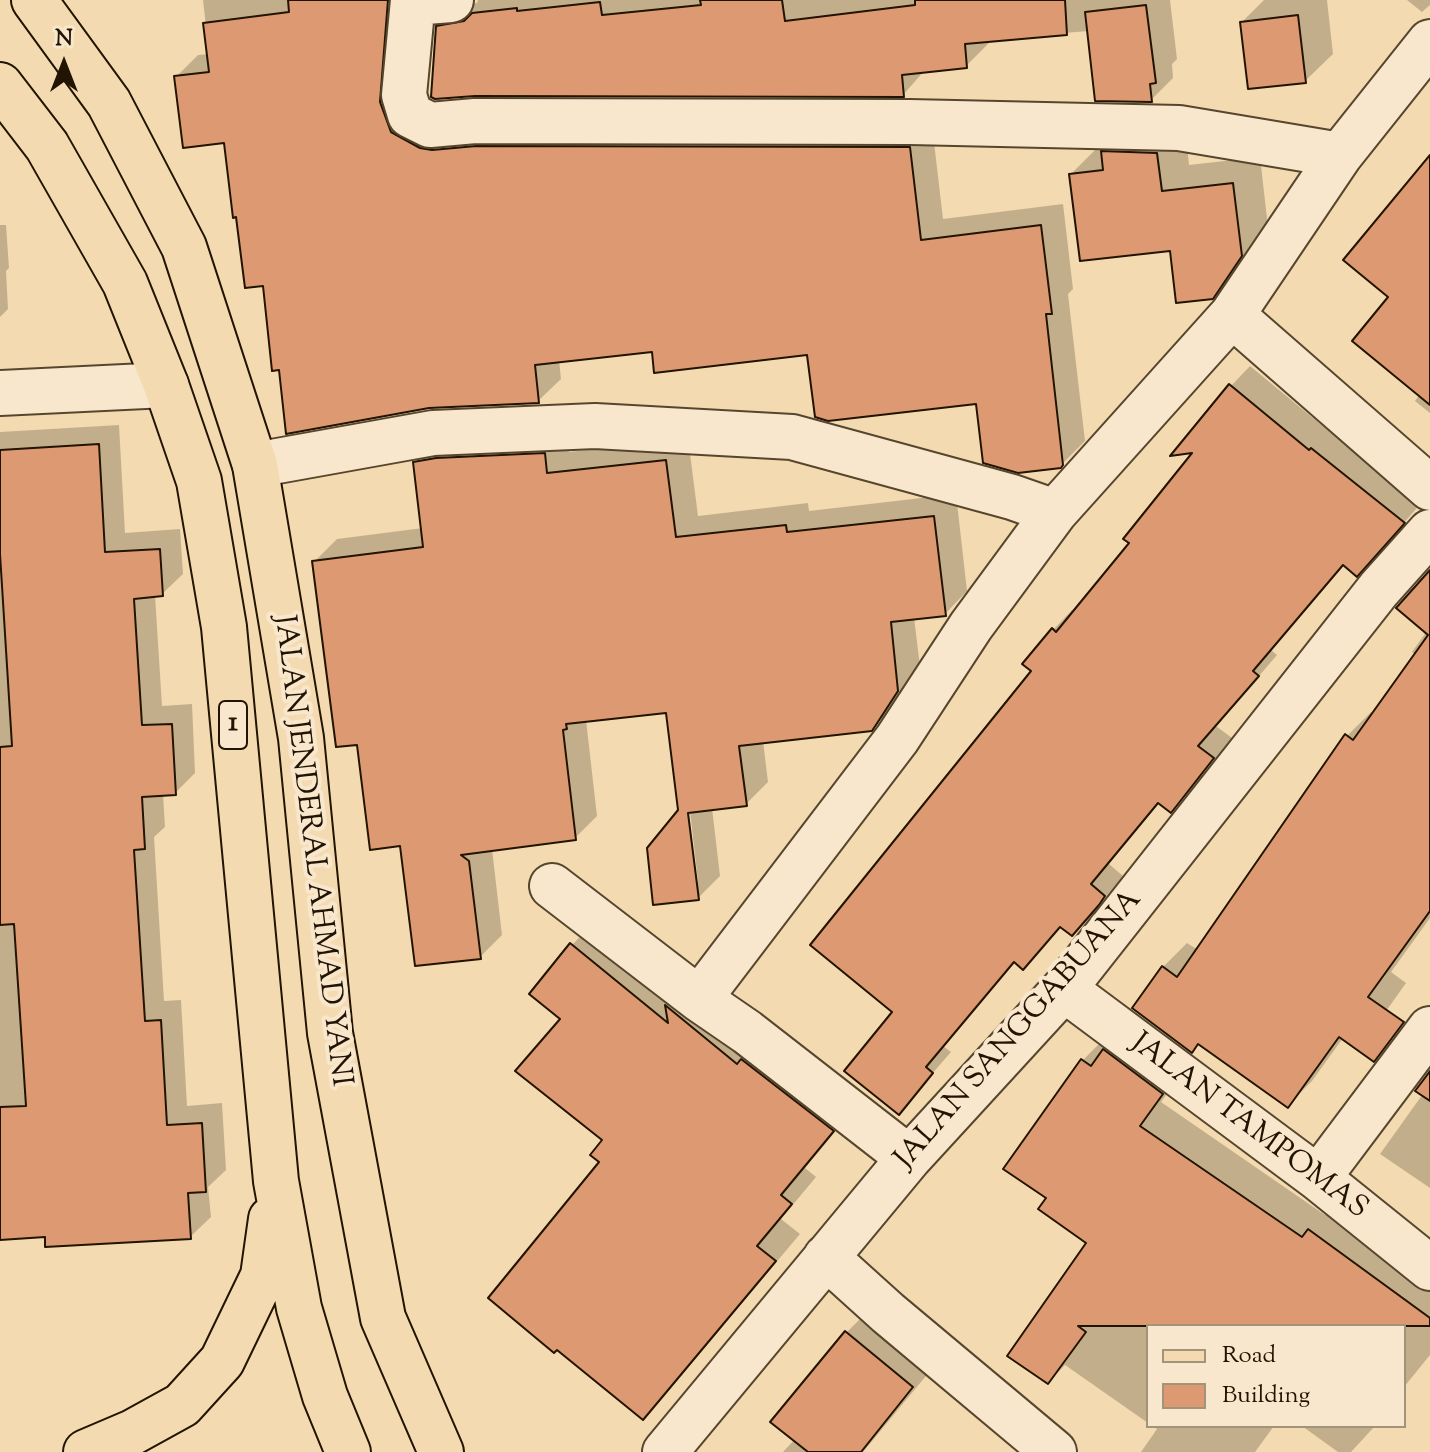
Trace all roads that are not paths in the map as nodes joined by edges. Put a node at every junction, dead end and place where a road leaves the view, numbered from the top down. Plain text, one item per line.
1 (34, 0) edge
2 (425, 1) edge
3 (1430, 42) edge
4 (0, 85) edge
5 (1340, 155) junction
6 (1232, 315) junction
7 (166, 385) junction
8 (0, 393) edge
9 (255, 465) junction
10 (1430, 488) edge
11 (1055, 512) junction
12 (1430, 532) edge
13 (552, 886) dead end
14 (1064, 989) junction
15 (699, 999) junction
16 (1430, 1029) edge
17 (909, 1158) junction
18 (1318, 1178) junction
19 (276, 1181) junction
20 (826, 1257) junction
21 (1430, 1268) edge
22 (86, 1452) edge
23 (348, 1452) edge
24 (441, 1452) edge
25 (665, 1452) edge
26 (1054, 1452) edge

1 - 9 main road, JALAN JENDERAL AHMAD YANI
2 - 5 street
3 - 5 street
4 - 7 main road, JALAN JENDERAL AHMAD YANI / 1
5 - 6 street
6 - 10 street
6 - 11 street
7 - 8 street
7 - 19 main road, JALAN JENDERAL AHMAD YANI / 1
9 - 11 street
9 - 24 main road, JALAN JENDERAL AHMAD YANI
11 - 15 street
12 - 14 street, JALAN SANGGABUANA
13 - 15 street
14 - 17 street, JALAN SANGGABUANA
14 - 18 street, JALAN TAMPOMAS
15 - 17 street
16 - 18 street
17 - 20 street, JALAN SANGGABUANA
18 - 21 street, JALAN TAMPOMAS
19 - 22 main road
19 - 23 main road, JALAN JENDERAL AHMAD YANI / 1
20 - 25 street, JALAN SANGGABUANA
20 - 26 street

